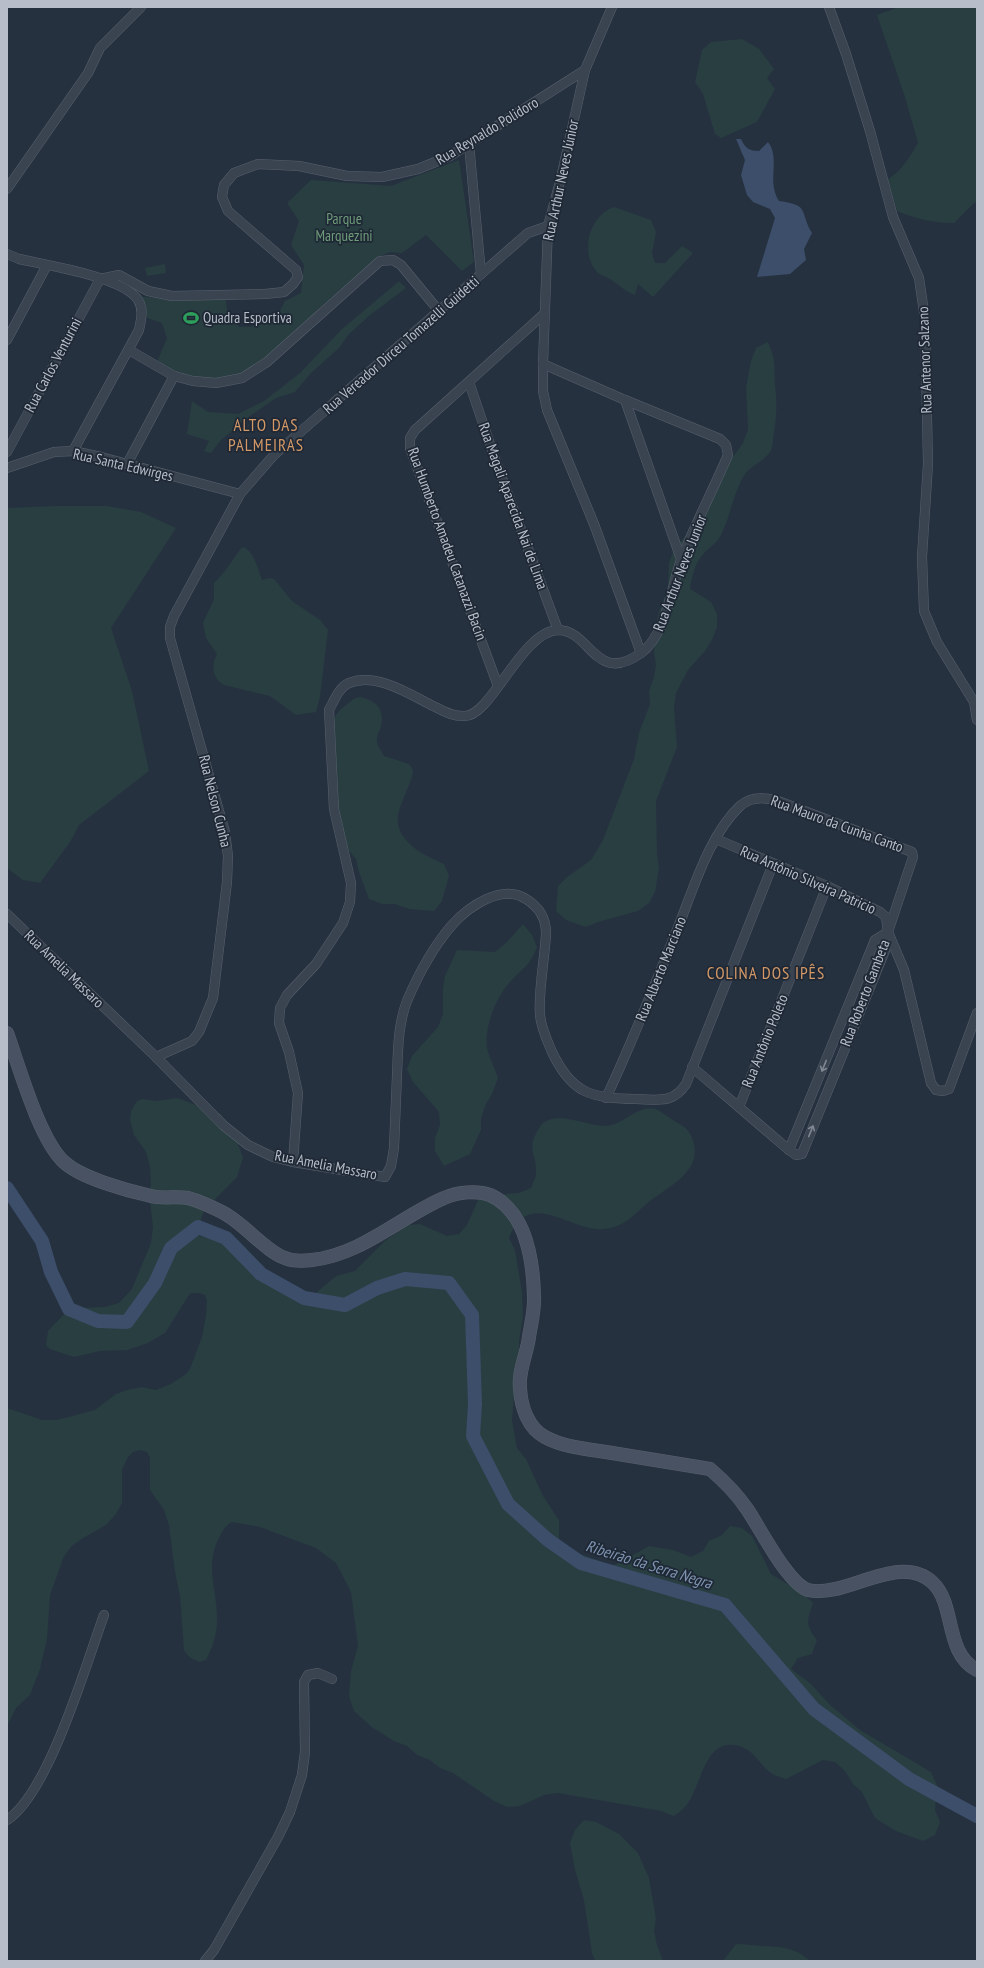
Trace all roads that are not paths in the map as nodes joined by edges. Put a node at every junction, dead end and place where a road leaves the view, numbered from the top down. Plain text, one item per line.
1 (141, 7) edge
2 (612, 7) edge
3 (829, 7) edge
4 (585, 70) junction
5 (469, 144) junction
6 (7, 189) edge
7 (548, 226) junction
8 (7, 254) edge
9 (47, 265) junction
10 (481, 274) junction
11 (100, 279) junction
12 (439, 311) junction
13 (544, 314) junction
14 (7, 340) edge
15 (130, 350) junction
16 (543, 364) junction
17 (174, 376) junction
18 (469, 382) junction
19 (625, 400) junction
20 (73, 451) junction
21 (7, 452) edge
22 (127, 464) junction
23 (7, 468) edge
24 (240, 494) junction
25 (682, 559) junction
26 (174, 616) joint
27 (558, 630) junction
28 (641, 653) junction
29 (498, 686) junction
30 (977, 714) edge
31 (977, 720) edge
32 (716, 840) junction
33 (773, 864) junction
34 (827, 886) junction
35 (7, 914) edge
36 (888, 932) junction
37 (977, 1013) edge
38 (7, 1033) edge
39 (156, 1057) junction
40 (692, 1067) junction
41 (606, 1098) junction
42 (739, 1107) junction
43 (789, 1150) junction
44 (293, 1162) junction
45 (104, 1615) dead end
46 (977, 1670) edge
47 (332, 1679) dead end
48 (7, 1820) edge
49 (204, 1961) edge

1 - 6 street
2 - 4 street
3 - 30 street, Rua Antenor Salzano
4 - 5 street, Rua Reynaldo Polidoro
4 - 7 street, Rua Arthur Neves Júnior
5 - 10 street
5 - 11 street, Rua Reynaldo Polidoro
7 - 10 street, Rua Vereador Dirceu Tomazelli Guidetti
7 - 13 street, Rua Arthur Neves Júnior
8 - 9 street
9 - 11 street
9 - 14 street
10 - 12 street, Rua Vereador Dirceu Tomazelli Guidetti
11 - 15 street
11 - 21 street, Rua Carlos Venturini
12 - 17 street
12 - 24 street, Rua Vereador Dirceu Tomazelli Guidetti
13 - 16 street, Rua Arthur Neves Júnior
13 - 18 street, Rua Humberto Amadeu Catanazzi Bacin
15 - 17 street
15 - 20 street
16 - 19 street, Rua Arthur Neves Junior
16 - 28 street, Rua Arthur Neves Júnior
17 - 22 street
18 - 27 street, Rua Magali Aparecida Nai de Lima
18 - 29 street, Rua Humberto Amadeu Catanazzi Bacin
19 - 25 street
19 - 25 street, Rua Arthur Neves Junior
20 - 22 street, Rua Santa Edwirges
20 - 23 street, Rua Santa Edwirges
22 - 24 street, Rua Santa Edwirges
24 - 26 street, Rua Vereador Dirceu Tomazelli Guidetti
25 - 28 street, Rua Arthur Neves Junior
26 - 39 street, Rua Nelson Cunha
27 - 28 street, Rua Arthur Neves Junior
27 - 29 street
29 - 44 street
30 - 31 street
32 - 33 street, Rua Antônio Silveira Patricio
32 - 36 street, Rua Mauro da Cunha Canto
32 - 41 street, Rua Alberto Marciano
33 - 34 street, Rua Antônio Silveira Patricio
33 - 40 street
34 - 36 street, Rua Antônio Silveira Patricio
34 - 42 street, Rua Antônio Poleto
35 - 39 street, Rua Amelia Massaro
36 - 37 street
36 -> 43 street, Rua Roberto Gambeta
43 -> 36 street, Rua Roberto Gambeta
38 - 46 street
39 - 44 street, Rua Amelia Massaro
40 - 41 street
40 - 42 street
41 - 44 street, Rua Amelia Massaro
42 - 43 street
45 - 48 street
47 - 49 street

